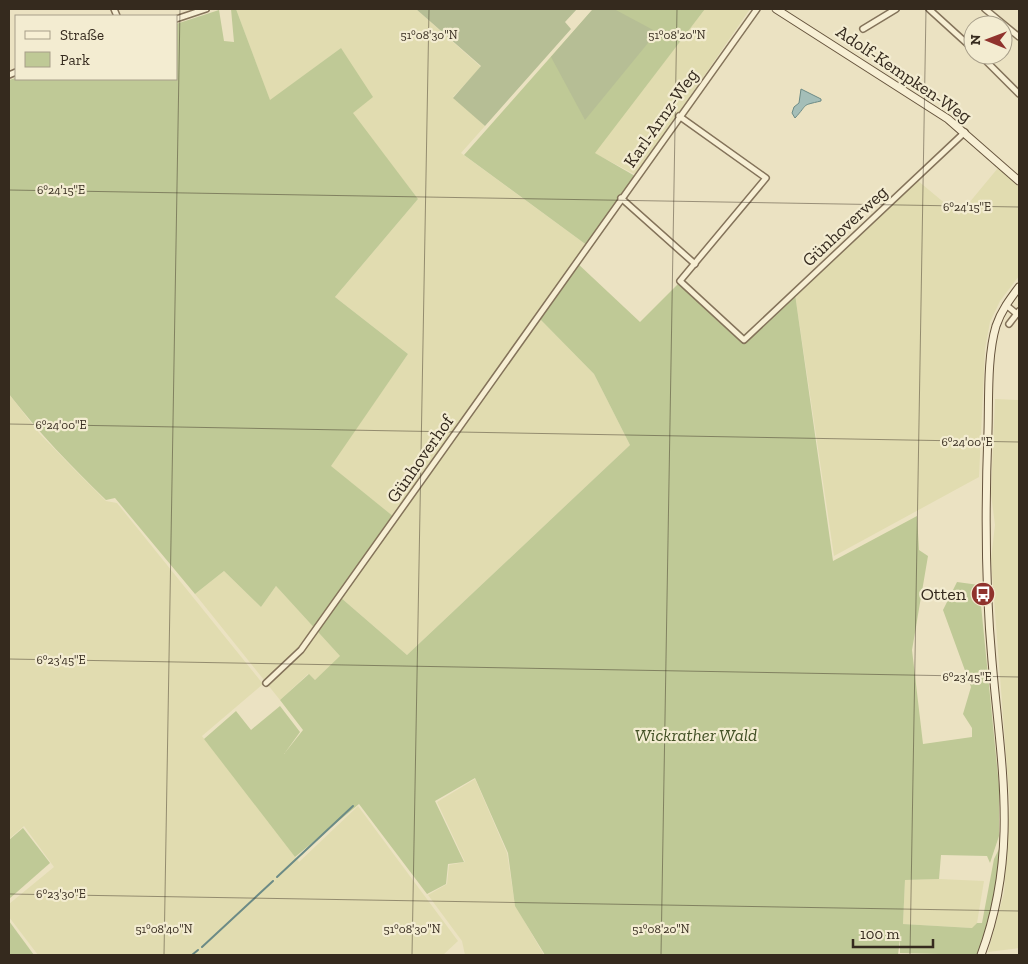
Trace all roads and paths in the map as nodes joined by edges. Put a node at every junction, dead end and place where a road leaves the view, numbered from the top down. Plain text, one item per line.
1 (206, 9) edge
2 (757, 9) edge
3 (776, 9) edge
4 (896, 9) edge
5 (929, 9) edge
6 (985, 9) edge
7 (178, 18) edge
8 (863, 29) dead end
9 (1019, 37) edge
10 (963, 40) edge
11 (990, 65) edge
12 (1019, 94) edge
13 (679, 116) junction
14 (965, 132) junction
15 (987, 151) junction
16 (1019, 175) edge
17 (1019, 181) edge
18 (621, 198) junction
19 (589, 245) joint
20 (694, 264) junction
21 (1019, 287) edge
22 (1006, 306) junction
23 (1018, 313) edge
24 (1010, 324) dead end
25 (266, 683) dead end
26 (981, 955) edge

1 - 7 street
2 - 13 street, Karl-Arnz-Weg
3 - 14 main road, Adolf-Kempken-Weg
4 - 8 street
5 - 10 street
6 - 9 street
11 - 12 street
13 - 18 street, Karl-Arnz-Weg
13 - 20 street
14 - 15 main road, Adolf-Kempken-Weg
14 - 20 street, Günhoverweg
15 - 16 main road, Adolf-Kempken-Weg
15 - 17 main road, Adolf-Kempken-Weg
18 - 19 street, Karl-Arnz-Weg
18 - 20 street
19 - 25 street, Günhoverhof
21 - 22 main road
22 - 23 street
22 - 26 main road
23 - 24 street

